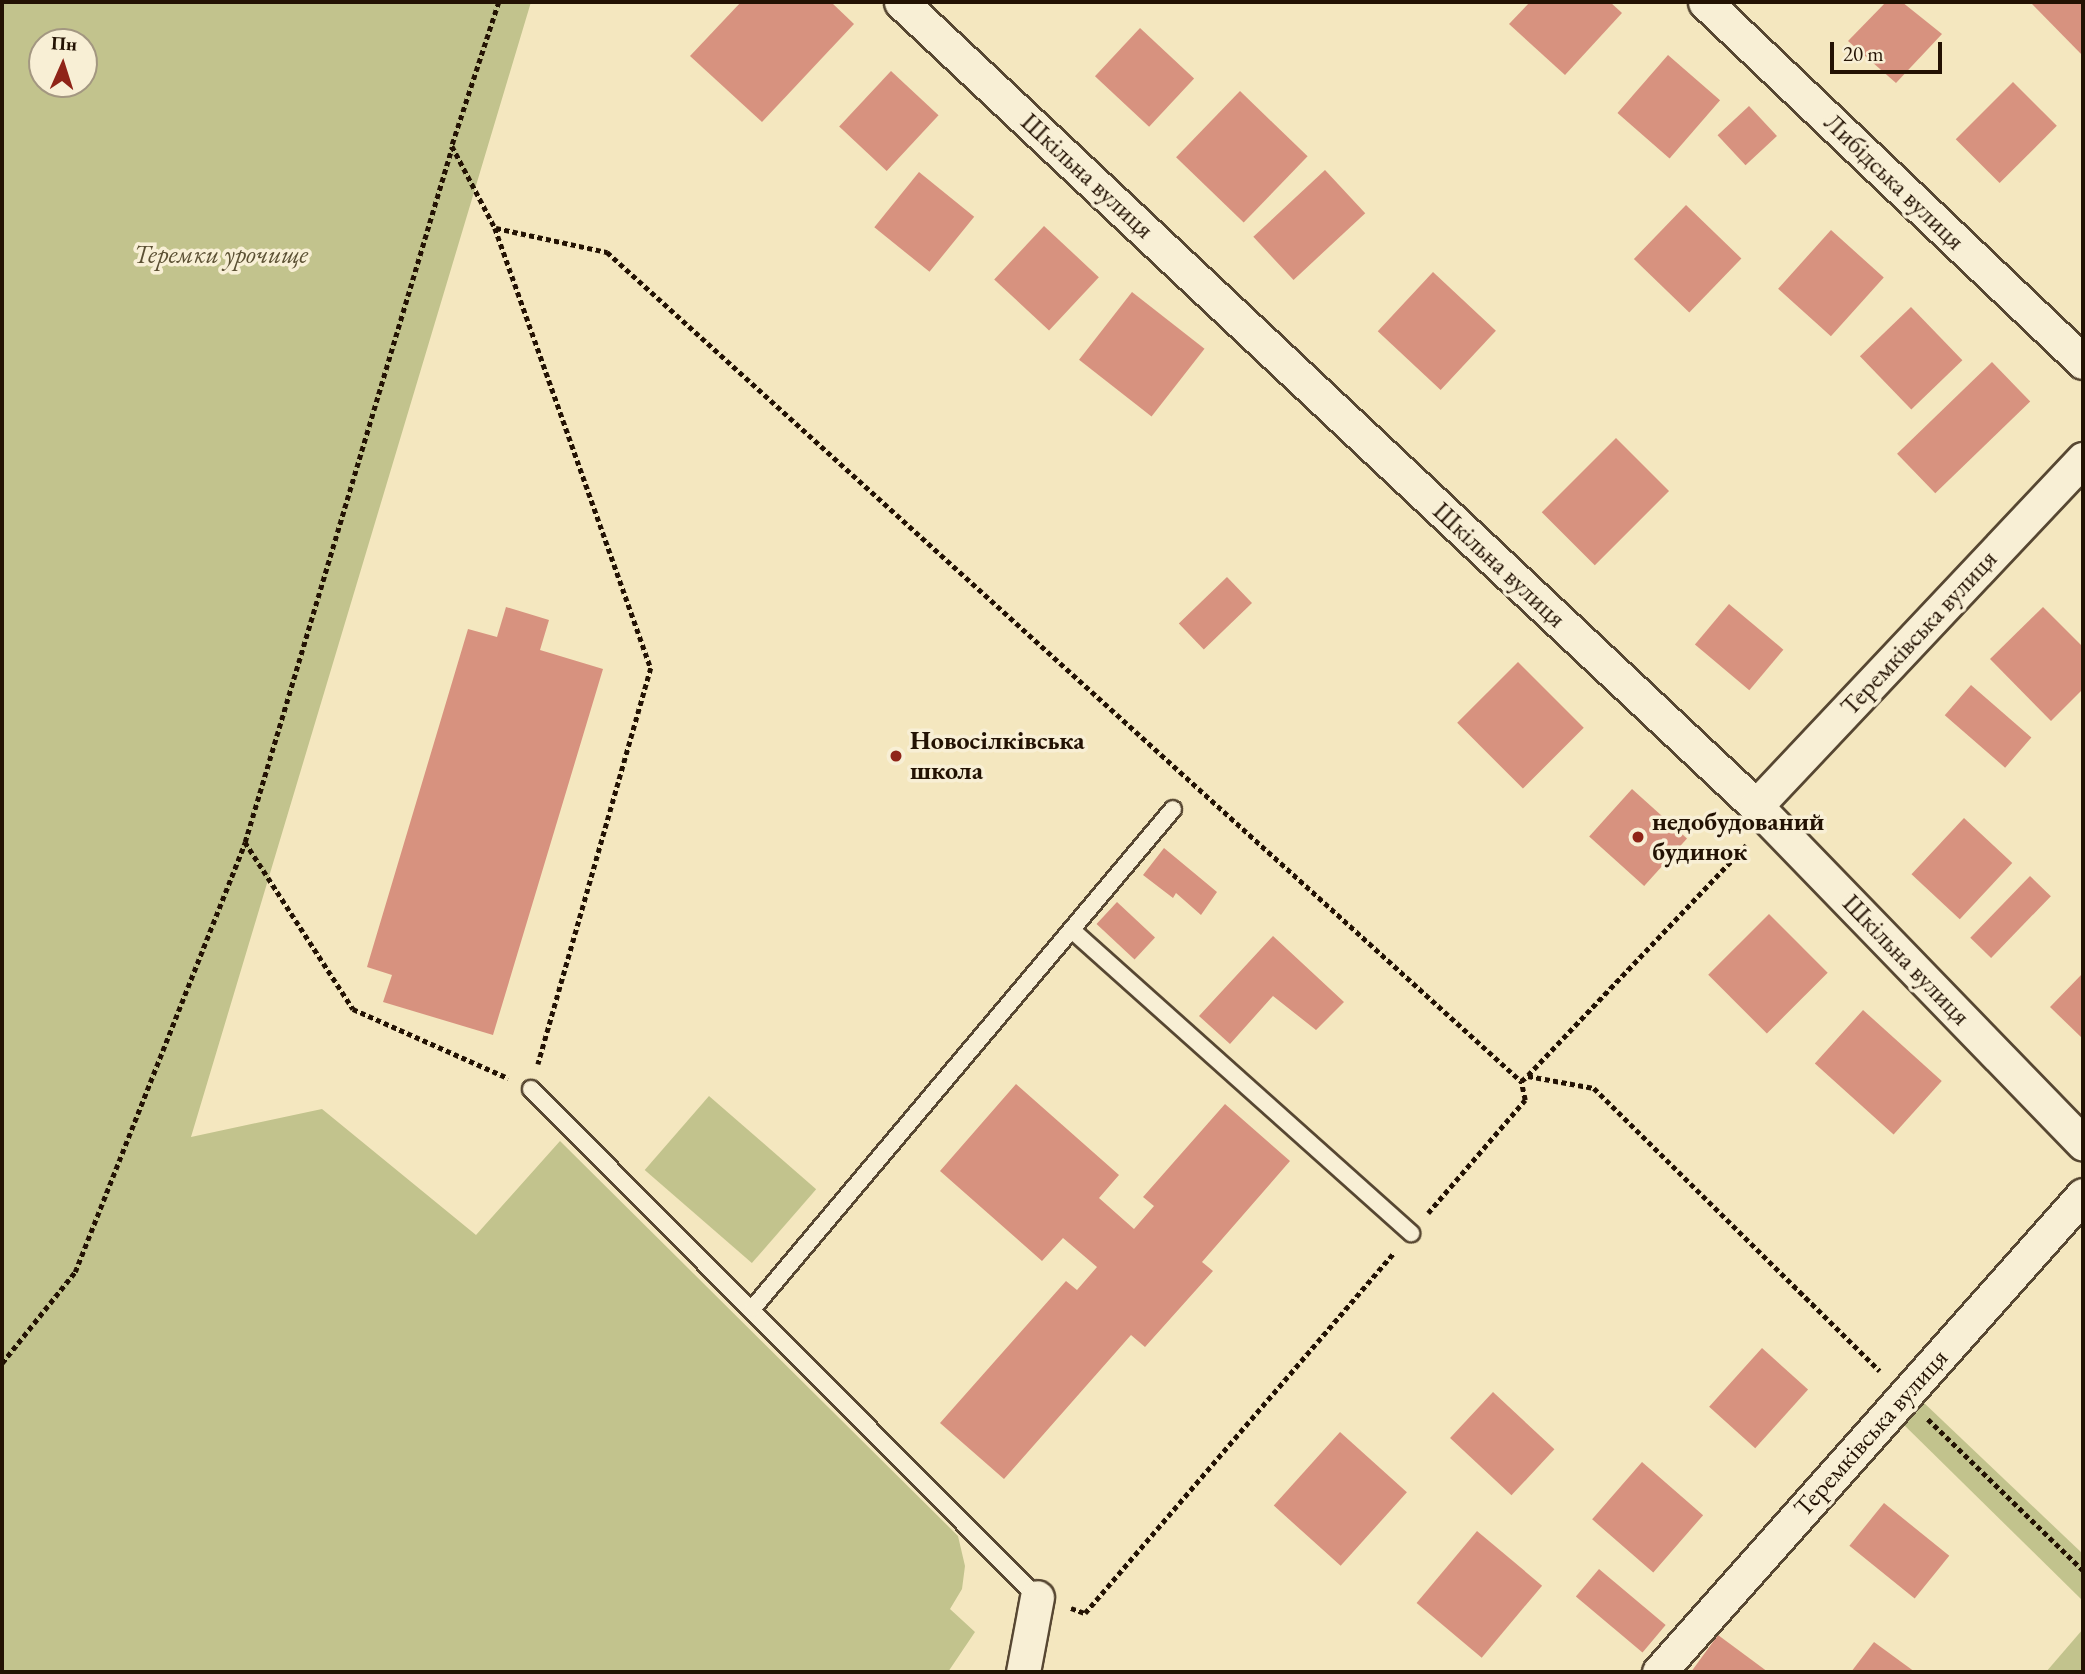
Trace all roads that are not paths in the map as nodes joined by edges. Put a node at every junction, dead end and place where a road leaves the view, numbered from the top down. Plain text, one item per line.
1 (901, 2) edge
2 (1704, 2) edge
3 (2083, 362) edge
4 (2083, 459) edge
5 (1756, 806) junction
6 (1173, 809) dead end
7 (1072, 930) junction
8 (531, 1089) road end
9 (2083, 1143) edge
10 (2083, 1195) edge
11 (1411, 1233) road end
12 (753, 1308) junction
13 (1037, 1597) joint
14 (1023, 1672) edge
15 (1659, 1672) edge

1 - 5 street, Шкільна вулиця
2 - 3 street, Либідська вулиця
4 - 5 street, Теремківська вулиця
5 - 9 street, Шкільна вулиця
6 - 7 lane
7 - 11 lane
7 - 12 lane
8 - 12 lane
10 - 15 street, Теремківська вулиця
12 - 13 lane
13 - 14 street

